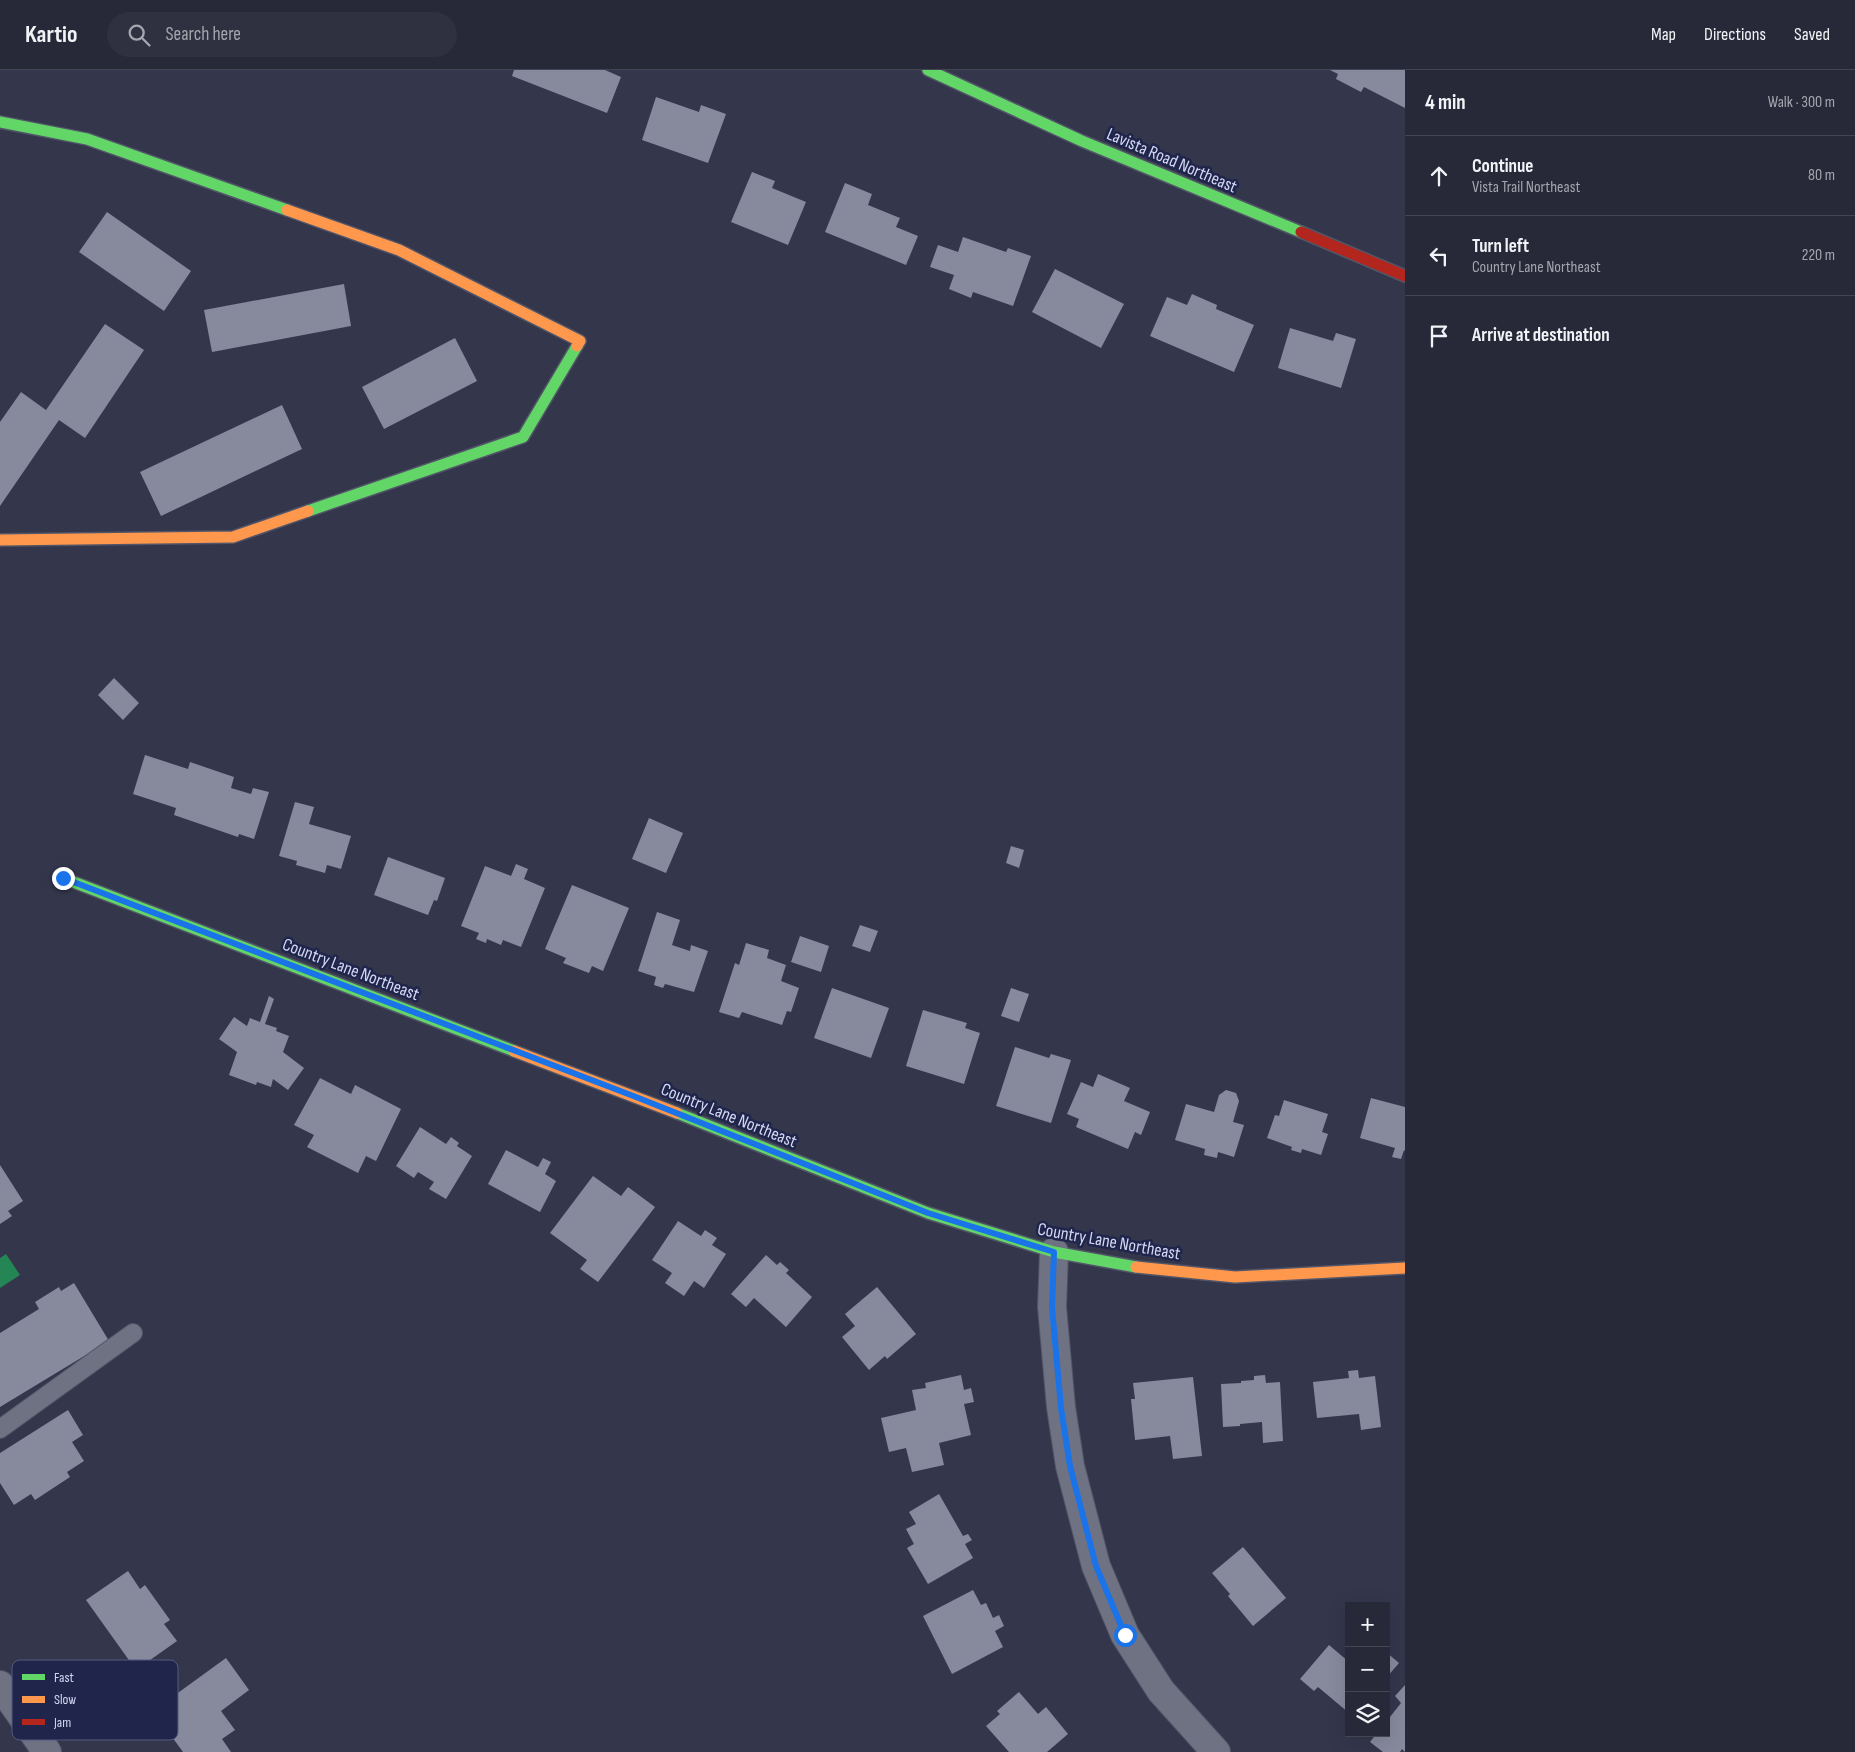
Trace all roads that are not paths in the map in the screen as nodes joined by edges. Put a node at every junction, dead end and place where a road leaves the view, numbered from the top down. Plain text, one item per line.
1 (928, 70) edge
2 (0, 122) edge
3 (1405, 276) edge
4 (0, 540) edge
5 (63, 878) dead end
6 (1054, 1252) junction
7 (1405, 1268) edge
8 (133, 1333) dead end
9 (0, 1429) edge
10 (0, 1685) edge
11 (12, 1702) edge
12 (39, 1740) edge
13 (47, 1752) edge
14 (1216, 1752) edge

1 - 3 street, Lavista Road Northeast
2 - 4 street
5 - 6 street, Country Lane Northeast
6 - 7 street, Country Lane Northeast
6 - 14 street
8 - 9 lane
10 - 11 street
12 - 13 street

